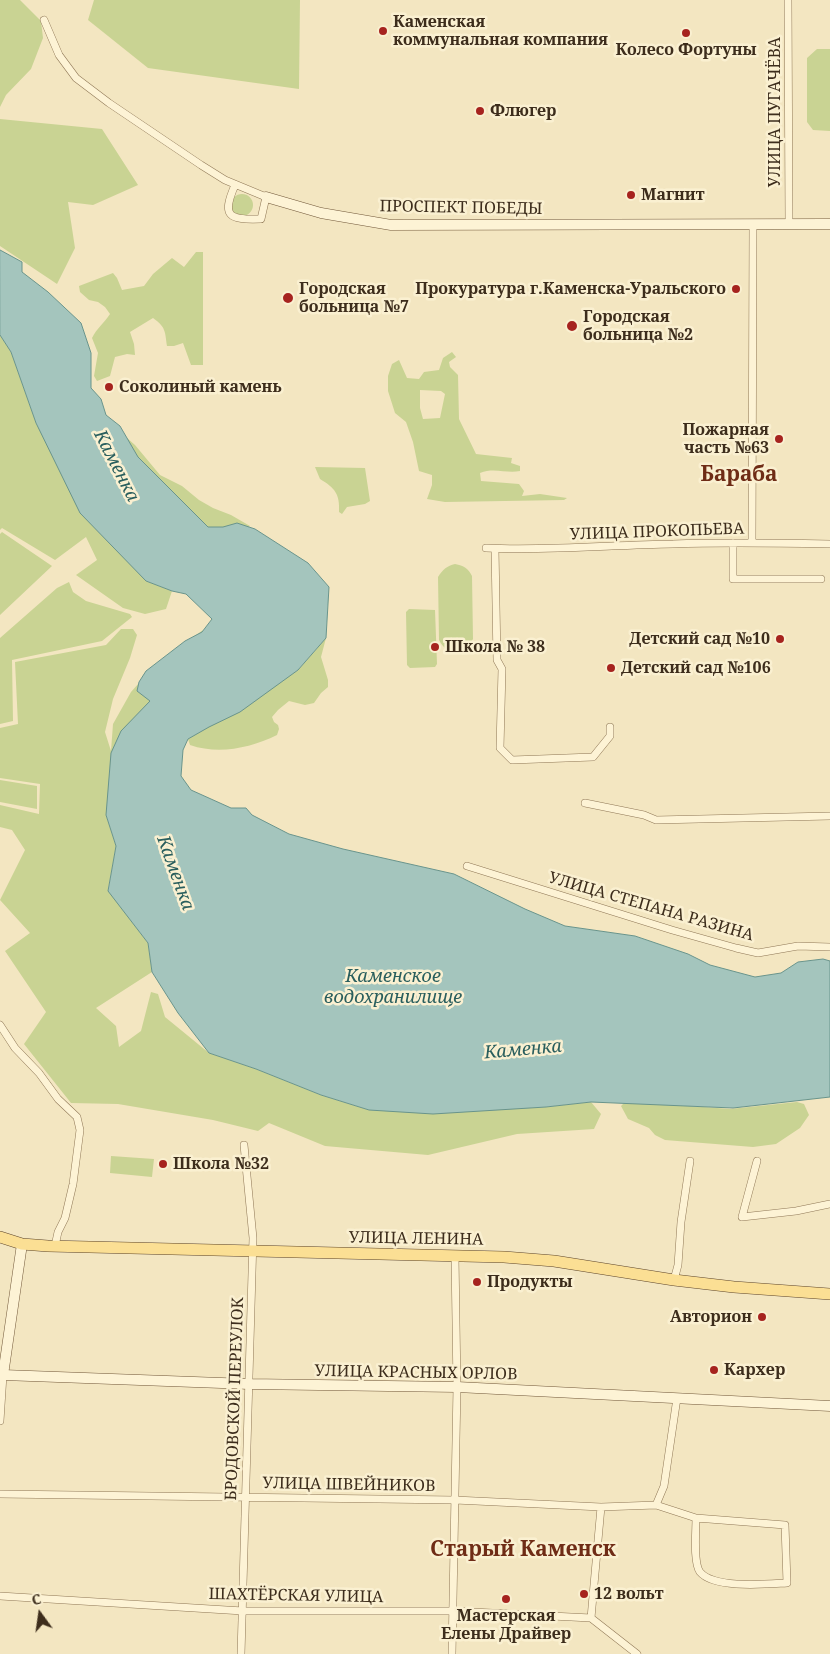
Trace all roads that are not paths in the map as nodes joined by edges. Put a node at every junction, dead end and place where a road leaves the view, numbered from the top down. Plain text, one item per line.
1 (788, 0) edge
2 (44, 20) dead end
3 (235, 184) junction
4 (266, 197) junction
5 (790, 224) junction
6 (830, 224) edge
7 (753, 225) junction
8 (733, 543) junction
9 (752, 543) junction
10 (830, 544) edge
11 (486, 548) dead end
12 (495, 549) junction
13 (821, 579) dead end
14 (610, 727) dead end
15 (584, 803) dead end
16 (830, 816) edge
17 (467, 866) dead end
18 (830, 947) edge
19 (0, 1025) edge
20 (244, 1145) dead end
21 (690, 1161) dead end
22 (757, 1161) dead end
23 (830, 1204) edge
24 (0, 1237) edge
25 (22, 1244) junction
26 (55, 1246) junction
27 (253, 1252) junction
28 (455, 1257) junction
29 (674, 1280) junction
30 (830, 1294) edge
31 (2, 1375) edge
32 (249, 1384) junction
33 (457, 1387) junction
34 (677, 1398) junction
35 (830, 1406) edge
36 (0, 1421) edge
37 (0, 1494) edge
38 (246, 1497) junction
39 (455, 1500) junction
40 (656, 1505) junction
41 (601, 1507) junction
42 (696, 1518) junction
43 (0, 1596) edge
44 (243, 1610) junction
45 (453, 1611) junction
46 (591, 1618) junction
47 (241, 1654) edge
48 (452, 1654) edge
49 (637, 1654) edge

1 - 5 street, УЛИЦА ПУГАЧЁВА
2 - 3 street, ПРОСПЕКТ ПОБЕДЫ
3 - 4 street, ПРОСПЕКТ ПОБЕДЫ
3 - 4 street
4 - 7 street, ПРОСПЕКТ ПОБЕДЫ
5 - 6 street, ПРОСПЕКТ ПОБЕДЫ
5 - 7 street, ПРОСПЕКТ ПОБЕДЫ
7 - 9 street
8 - 9 street, УЛИЦА ПРОКОПЬЕВА
8 - 12 street, УЛИЦА ПРОКОПЬЕВА
8 - 13 street
9 - 10 street, УЛИЦА ПРОКОПЬЕВА
11 - 12 street, УЛИЦА ПРОКОПЬЕВА
12 - 14 street
15 - 16 street
17 - 18 street, УЛИЦА СТЕПАНА РАЗИНА
19 - 26 street
20 - 27 street, БРОДОВСКОЙ ПЕРЕУЛОК
21 - 29 street
22 - 23 street
24 - 25 main road, УЛИЦА ЛЕНИНА
25 - 26 main road, УЛИЦА ЛЕНИНА
25 - 31 street
26 - 27 main road, УЛИЦА ЛЕНИНА
27 - 28 main road, УЛИЦА ЛЕНИНА
27 - 32 street, БРОДОВСКОЙ ПЕРЕУЛОК
28 - 29 main road, УЛИЦА ЛЕНИНА
28 - 33 street
29 - 30 main road, УЛИЦА ЛЕНИНА
31 - 32 street, УЛИЦА КРАСНЫХ ОРЛОВ
31 - 36 street
32 - 33 street, УЛИЦА КРАСНЫХ ОРЛОВ
32 - 38 street, БРОДОВСКОЙ ПЕРЕУЛОК
33 - 34 street, УЛИЦА КРАСНЫХ ОРЛОВ
33 - 39 street
34 - 35 street, УЛИЦА КРАСНЫХ ОРЛОВ
34 - 40 street
37 - 38 street, УЛИЦА ШВЕЙНИКОВ
38 - 39 street, УЛИЦА ШВЕЙНИКОВ
38 - 44 street, БРОДОВСКОЙ ПЕРЕУЛОК
39 - 41 street, УЛИЦА ШВЕЙНИКОВ
39 - 45 street
40 - 41 street, УЛИЦА ШВЕЙНИКОВ
40 - 42 street, УЛИЦА ШВЕЙНИКОВ
41 - 46 street
42 - 42 street, УЛИЦА ШВЕЙНИКОВ
43 - 44 street, ШАХТЁРСКАЯ УЛИЦА
44 - 45 street, ШАХТЁРСКАЯ УЛИЦА
44 - 47 street, БРОДОВСКОЙ ПЕРЕУЛОК
45 - 46 street, ШАХТЁРСКАЯ УЛИЦА
45 - 48 street
46 - 49 street

